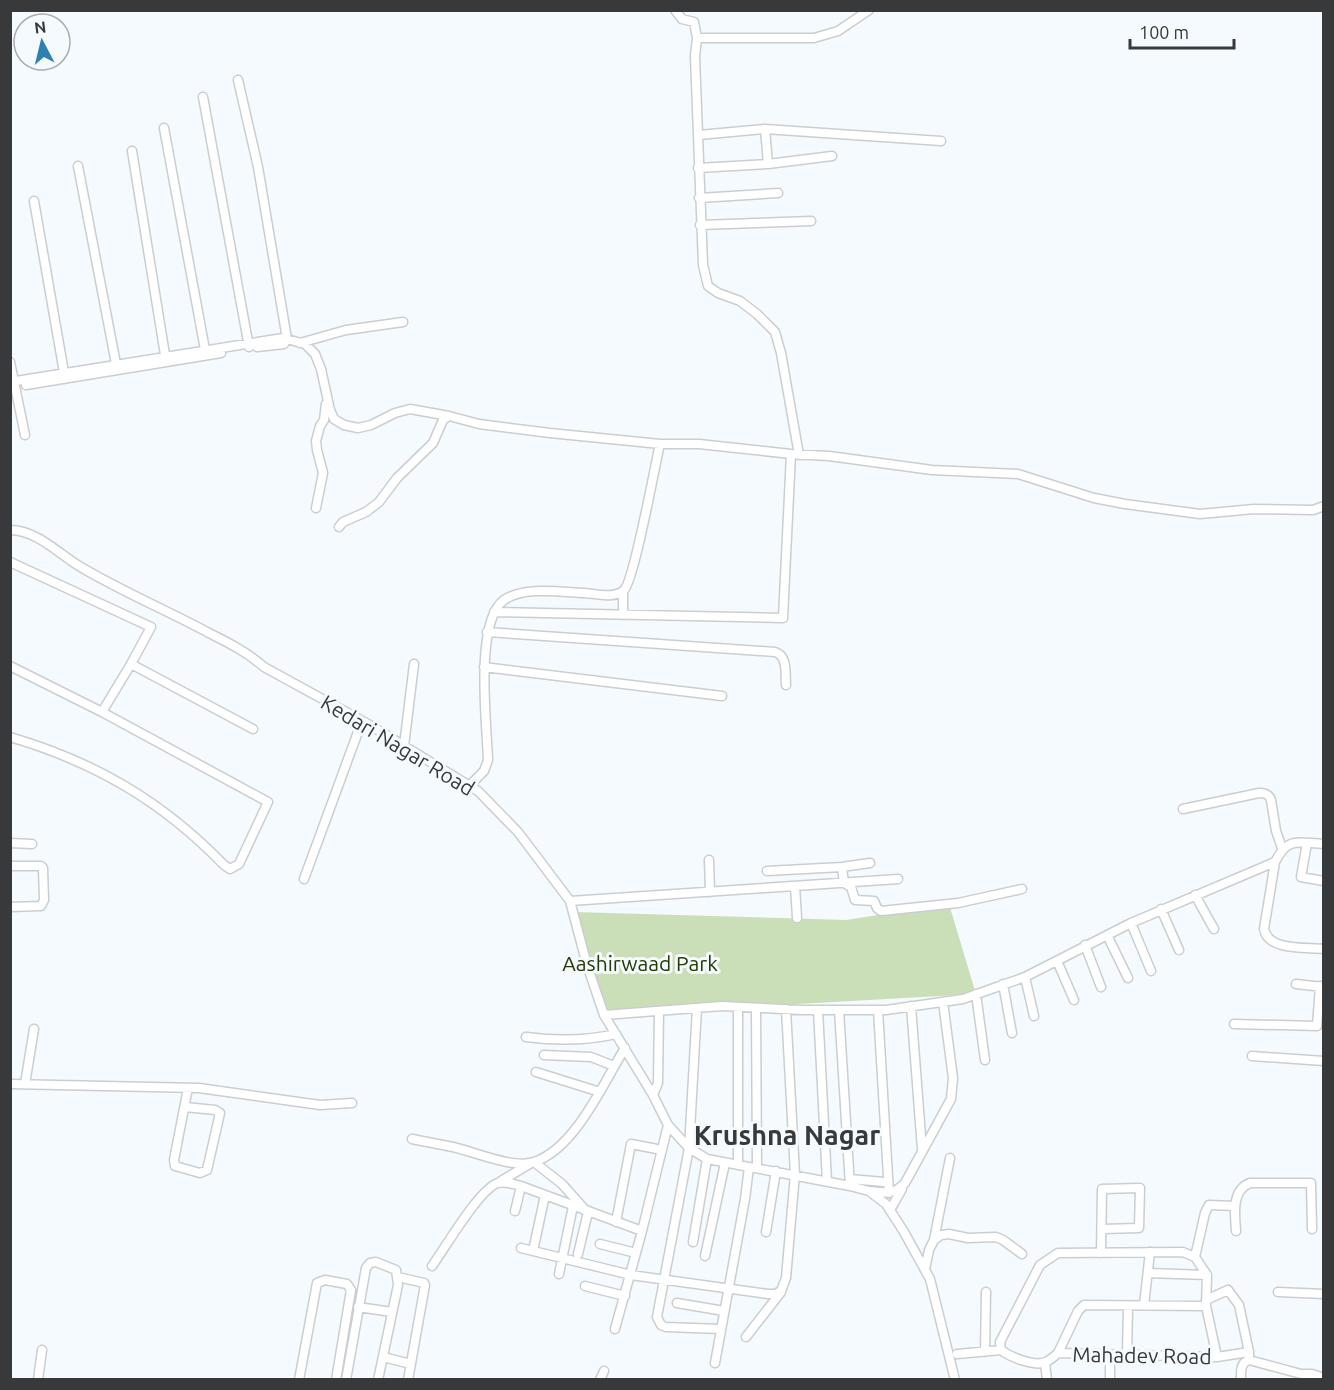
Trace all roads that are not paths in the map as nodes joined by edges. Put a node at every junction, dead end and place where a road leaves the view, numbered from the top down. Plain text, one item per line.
1 (675, 10) edge
2 (869, 10) edge
3 (697, 38) junction
4 (238, 80) dead end
5 (202, 97) dead end
6 (164, 128) dead end
7 (765, 129) junction
8 (699, 135) junction
9 (940, 141) dead end
10 (132, 151) dead end
11 (832, 156) dead end
12 (768, 164) junction
13 (78, 166) dead end
14 (698, 168) junction
15 (778, 193) dead end
16 (699, 198) junction
17 (34, 201) dead end
18 (811, 221) dead end
19 (700, 225) junction
20 (403, 322) dead end
21 (287, 339) junction
22 (299, 343) junction
23 (249, 345) junction
24 (205, 353) junction
25 (166, 359) junction
26 (10, 363) edge
27 (116, 367) junction
28 (65, 375) junction
29 (12, 384) edge
30 (327, 394) junction
31 (449, 416) junction
32 (25, 435) dead end
33 (660, 444) junction
34 (795, 454) junction
35 (1323, 506) edge
36 (316, 508) dead end
37 (339, 527) dead end
38 (10, 530) edge
39 (10, 562) edge
40 (624, 591) junction
41 (494, 612) junction
42 (622, 615) junction
43 (487, 632) junction
44 (131, 664) junction
45 (414, 664) dead end
46 (10, 666) edge
47 (484, 667) junction
48 (786, 685) dead end
49 (722, 696) dead end
50 (102, 712) junction
51 (362, 721) junction
52 (253, 729) dead end
53 (10, 737) edge
54 (404, 746) junction
55 (469, 786) junction
56 (1183, 809) dead end
57 (10, 843) edge
58 (1307, 843) junction
59 (32, 844) dead end
60 (1323, 844) edge
61 (1282, 848) junction
62 (709, 860) dead end
63 (870, 862) dead end
64 (1275, 862) junction
65 (10, 866) edge
66 (842, 867) junction
67 (767, 871) dead end
68 (304, 879) dead end
69 (898, 879) dead end
70 (1323, 881) edge
71 (844, 883) junction
72 (795, 886) junction
73 (1022, 889) dead end
74 (710, 892) junction
75 (1195, 895) junction
76 (570, 901) junction
77 (10, 907) edge
78 (1161, 909) junction
79 (797, 918) dead end
80 (1131, 923) junction
81 (1214, 929) dead end
82 (1107, 935) junction
83 (1085, 945) junction
84 (1179, 950) dead end
85 (1323, 950) edge
86 (1057, 961) junction
87 (1151, 971) dead end
88 (1025, 976) junction
89 (1128, 978) dead end
90 (1003, 984) junction
91 (1296, 984) dead end
92 (1322, 986) edge
93 (1101, 987) dead end
94 (976, 994) junction
95 (1074, 1000) dead end
96 (943, 1002) junction
97 (910, 1006) junction
98 (738, 1007) junction
99 (696, 1008) junction
100 (756, 1008) junction
101 (786, 1009) junction
102 (818, 1010) junction
103 (839, 1010) junction
104 (878, 1010) junction
105 (659, 1011) junction
106 (604, 1015) junction
107 (1034, 1016) dead end
108 (1234, 1024) dead end
109 (34, 1029) dead end
110 (1012, 1033) dead end
111 (616, 1034) junction
112 (526, 1037) dead end
113 (625, 1048) junction
114 (544, 1055) dead end
115 (1252, 1056) dead end
116 (985, 1060) dead end
117 (1323, 1061) edge
118 (614, 1066) junction
119 (536, 1072) dead end
120 (10, 1083) edge
121 (26, 1084) junction
122 (188, 1088) junction
123 (600, 1092) junction
124 (653, 1095) junction
125 (351, 1103) dead end
126 (185, 1107) junction
127 (668, 1125) junction
128 (412, 1139) dead end
129 (689, 1148) junction
130 (662, 1150) junction
131 (922, 1150) junction
132 (950, 1158) dead end
133 (707, 1159) junction
134 (533, 1162) junction
135 (725, 1163) junction
136 (738, 1165) junction
137 (753, 1168) junction
138 (776, 1171) junction
139 (795, 1174) junction
140 (827, 1181) junction
141 (500, 1182) junction
142 (884, 1182) dead end
143 (850, 1183) junction
144 (905, 1183) junction
145 (521, 1186) junction
146 (869, 1191) junction
147 (889, 1193) junction
148 (545, 1195) junction
149 (573, 1206) junction
150 (1232, 1206) junction
151 (890, 1210) junction
152 (515, 1211) dead end
153 (587, 1211) junction
154 (616, 1222) junction
155 (1101, 1229) junction
156 (1312, 1229) dead end
157 (1236, 1231) dead end
158 (642, 1232) junction
159 (766, 1232) dead end
160 (934, 1240) junction
161 (693, 1242) dead end
162 (600, 1244) dead end
163 (520, 1248) dead end
164 (533, 1251) junction
165 (1150, 1252) junction
166 (1101, 1253) junction
167 (578, 1254) dead end
168 (636, 1254) junction
169 (1022, 1254) dead end
170 (705, 1256) dead end
171 (1196, 1257) junction
172 (562, 1258) junction
173 (432, 1266) dead end
174 (925, 1270) junction
175 (1148, 1273) junction
176 (559, 1274) dead end
177 (631, 1275) junction
178 (1206, 1275) junction
179 (398, 1278) junction
180 (665, 1280) junction
181 (585, 1286) dead end
182 (728, 1288) junction
183 (781, 1291) junction
184 (986, 1292) dead end
185 (1278, 1292) dead end
186 (1323, 1294) edge
187 (624, 1296) junction
188 (677, 1303) dead end
189 (1206, 1303) junction
190 (1144, 1305) junction
191 (1128, 1306) junction
192 (358, 1307) junction
193 (724, 1311) junction
194 (392, 1312) junction
195 (615, 1329) dead end
196 (721, 1329) junction
197 (746, 1337) dead end
198 (42, 1350) dead end
199 (1001, 1350) junction
200 (985, 1352) junction
201 (1058, 1353) junction
202 (957, 1354) dead end
203 (1110, 1355) junction
204 (1127, 1355) junction
205 (1249, 1356) junction
206 (383, 1357) junction
207 (1217, 1357) junction
208 (715, 1363) dead end
209 (1045, 1363) junction
210 (411, 1364) junction
211 (1301, 1374) junction
212 (1323, 1378) edge
213 (38, 1380) edge
214 (299, 1380) edge
215 (336, 1380) edge
216 (346, 1380) edge
217 (378, 1380) edge
218 (408, 1380) edge
219 (955, 1380) edge
220 (1047, 1380) edge
221 (1110, 1380) edge
222 (1241, 1380) edge
223 (1311, 1380) edge

1 - 3 street
2 - 3 street
3 - 8 street
4 - 21 street
5 - 23 street
6 - 24 street
7 - 8 street
7 - 9 street
7 - 12 street
8 - 14 street
10 - 25 street
11 - 12 street
12 - 14 street
13 - 27 street
14 - 16 street
15 - 16 street
16 - 19 street
17 - 28 street
18 - 19 street
19 - 34 street
20 - 22 street
21 - 22 street
21 - 23 street
22 - 30 street
23 - 24 street
24 - 25 street
25 - 27 street
26 - 29 street
27 - 28 street
28 - 29 street
29 - 32 street
30 - 31 street
30 - 36 street
31 - 33 street
31 - 37 street
33 - 34 street
33 - 40 street
34 - 35 street
34 - 42 street
38 - 51 street, Kedari Nagar Road
39 - 44 street
40 - 41 street
40 - 42 street
41 - 42 street
41 - 43 street
43 - 47 street
43 - 48 street
44 - 50 street
44 - 52 street
45 - 54 street
46 - 50 street
47 - 49 street
47 - 55 street
50 - 53 street
51 - 54 street, Kedari Nagar Road
51 - 68 street
54 - 55 street, Kedari Nagar Road
55 - 76 street, Kedari Nagar Road
56 - 61 street
57 - 59 street
58 - 60 street
58 - 61 street
58 - 70 street
61 - 64 street
62 - 74 street
63 - 66 street
64 - 75 street
64 - 85 street
65 - 77 street
66 - 67 street
66 - 71 street
69 - 71 street
71 - 72 street
71 - 73 street
72 - 74 street
72 - 79 street
74 - 76 street
75 - 78 street
75 - 81 street
76 - 106 street, Kedari Nagar Road
78 - 80 street
78 - 84 street
80 - 82 street
80 - 87 street
82 - 83 street
82 - 89 street
83 - 86 street
83 - 93 street
86 - 88 street
86 - 95 street
88 - 90 street
88 - 107 street
90 - 94 street
90 - 110 street
91 - 92 street
92 - 108 street
94 - 96 street
94 - 116 street
96 - 97 street
96 - 131 street
97 - 104 street
97 - 131 street
98 - 99 street
98 - 100 street
98 - 136 street
99 - 105 street
99 - 129 street
100 - 101 street
100 - 137 street
101 - 102 street
101 - 139 street
102 - 103 street
102 - 140 street
103 - 104 street
103 - 143 street
104 - 147 street
105 - 106 street
105 - 124 street
106 - 111 street, Kedari Nagar Road
109 - 121 street
111 - 112 street
111 - 113 street, Kedari Nagar Road
113 - 118 street
113 - 124 street, Kedari Nagar Road
114 - 118 street
115 - 117 street
118 - 123 street
119 - 123 street
120 - 121 street
121 - 122 street
122 - 125 street
122 - 126 street
123 - 134 street
124 - 127 street, Kedari Nagar Road
126 - 126 street
127 - 129 street, Kedari Nagar Road
127 - 130 street
128 - 134 street
129 - 133 street, Kedari Nagar Road
129 - 180 street
130 - 154 street
130 - 158 street
131 - 144 street
132 - 160 street
133 - 135 street, Kedari Nagar Road
133 - 161 street
134 - 141 street
134 - 153 street
135 - 136 street, Kedari Nagar Road
135 - 170 street
136 - 137 street, Kedari Nagar Road
137 - 138 street, Kedari Nagar Road
137 - 182 street
138 - 139 street, Kedari Nagar Road
138 - 159 street
139 - 140 street, Kedari Nagar Road
139 - 183 street
140 - 143 street, Kedari Nagar Road
141 - 145 street
141 - 173 street
142 - 143 street
143 - 146 street, Kedari Nagar Road
144 - 147 street
144 - 151 street
145 - 148 street
145 - 152 street
146 - 147 street
146 - 151 street, Kedari Nagar Road
148 - 149 street
148 - 164 street
149 - 153 street
149 - 172 street
150 - 156 street
150 - 157 street
150 - 171 street
151 - 174 street, Kedari Nagar Road
153 - 154 street
153 - 167 street
154 - 158 street
155 - 155 street
155 - 166 street
158 - 168 street
160 - 169 street
160 - 174 street
162 - 168 street
163 - 164 street
164 - 172 street
165 - 166 street
165 - 171 street
165 - 175 street
166 - 199 street
168 - 177 street
171 - 178 street
172 - 176 street
172 - 177 street
174 - 219 street, Kedari Nagar Road
175 - 178 street
175 - 190 street
177 - 180 street
177 - 187 street
178 - 189 street
179 - 192 street
179 - 194 street
179 - 210 street
180 - 182 street
180 - 196 street
181 - 187 street
182 - 183 street
182 - 193 street
183 - 197 street
184 - 200 street
185 - 186 street
187 - 195 street
188 - 193 street
189 - 190 street, Mahadev Road
189 - 205 street, Mahadev Road
189 - 207 street
190 - 191 street, Mahadev Road
191 - 201 street, Mahadev Road
191 - 204 street
192 - 194 street
192 - 216 street
193 - 196 street
194 - 206 street
196 - 208 street
198 - 213 street
199 - 200 street
199 - 209 street
200 - 202 street
201 - 203 street, Mahadev Road
201 - 209 street
203 - 204 street, Mahadev Road
203 - 221 street
204 - 207 street, Mahadev Road
205 - 207 street, Mahadev Road
205 - 211 street, Mahadev Road
205 - 222 street
206 - 210 street
206 - 217 street
209 - 220 street
210 - 218 street
211 - 212 street, Mahadev Road
211 - 223 street, Mahadev Road
214 - 215 street

